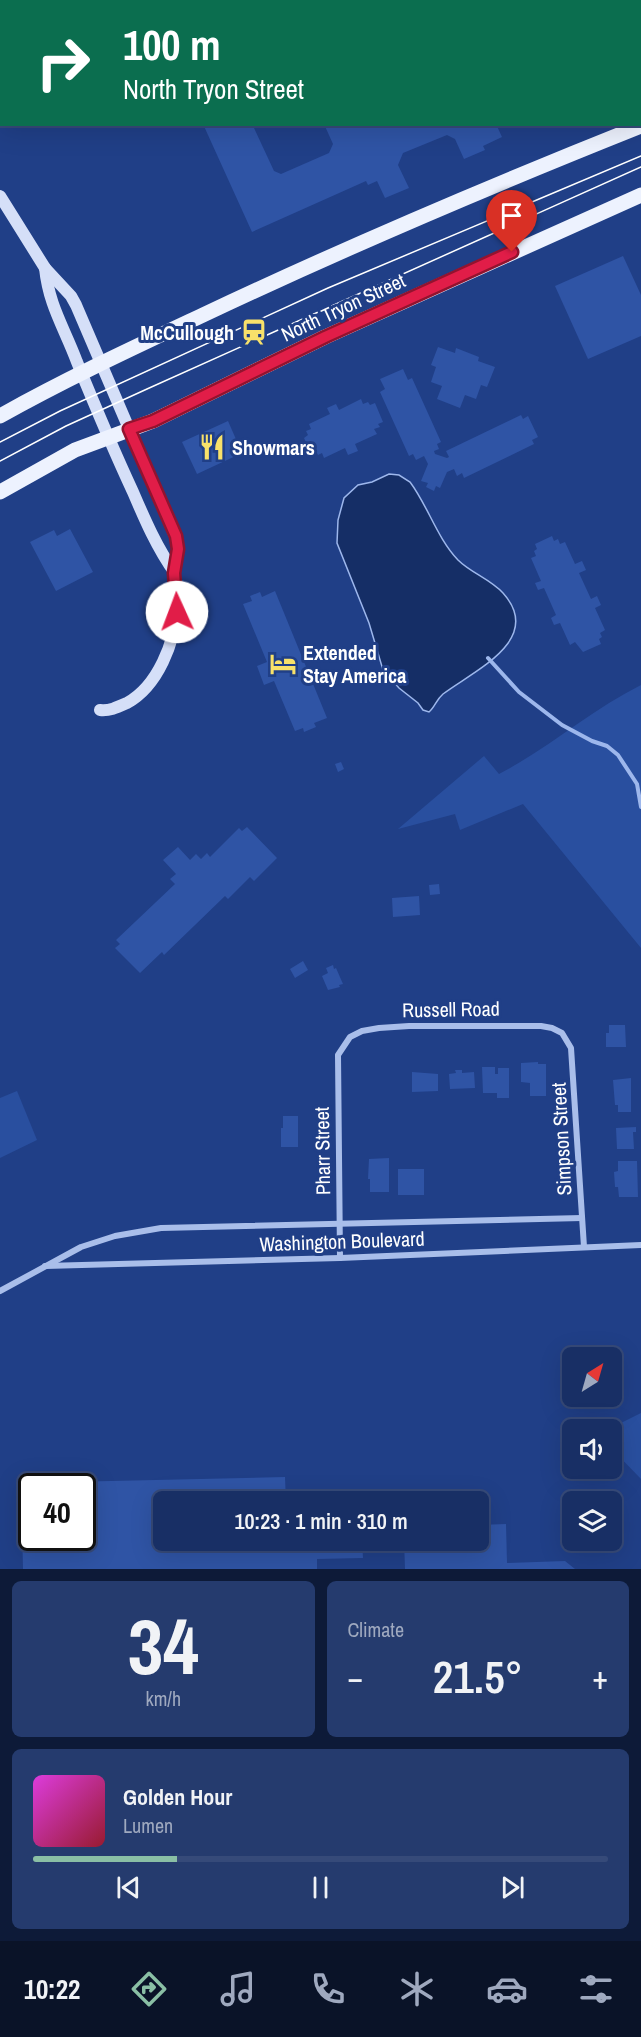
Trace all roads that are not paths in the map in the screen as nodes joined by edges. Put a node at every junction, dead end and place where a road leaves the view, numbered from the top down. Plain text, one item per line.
1 (641, 126) edge
2 (641, 195) edge
3 (0, 196) edge
4 (45, 267) junction
5 (101, 364) junction
6 (82, 373) junction
7 (0, 416) edge
8 (129, 429) junction
9 (107, 437) junction
10 (0, 492) edge
11 (174, 573) junction
12 (100, 710) dead end
13 (562, 1033) joint
14 (344, 1045) joint
15 (582, 1218) junction
16 (340, 1224) junction
17 (641, 1245) edge
18 (584, 1247) junction
19 (340, 1258) junction
20 (45, 1266) junction
21 (0, 1291) edge

1 - 5 main road
2 - 8 main road, North Tryon Street
3 - 4 street
4 - 5 street
4 - 6 street
5 - 6 main road
5 - 8 street
6 - 7 main road
6 - 9 street
8 - 9 main road, North Tryon Street
8 - 11 street
9 - 10 main road, North Tryon Street
9 - 11 street
11 - 12 street
13 - 14 street, Russell Road
13 - 15 street, Simpson Street
14 - 16 street, Pharr Street
15 - 16 street, Washington Boulevard
15 - 18 street, Simpson Street
16 - 19 street, Pharr Street
16 - 20 street, Washington Boulevard
17 - 18 street, Washington Boulevard
18 - 19 street, Washington Boulevard
19 - 20 street, Washington Boulevard
20 - 21 street, Washington Boulevard

